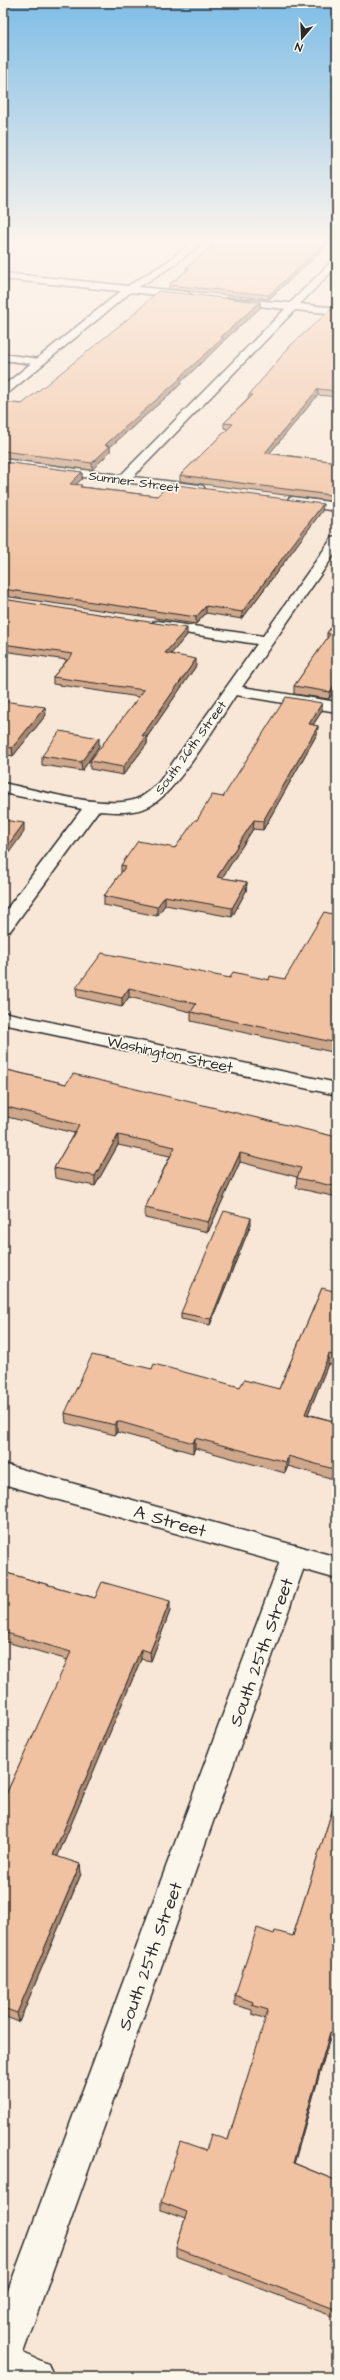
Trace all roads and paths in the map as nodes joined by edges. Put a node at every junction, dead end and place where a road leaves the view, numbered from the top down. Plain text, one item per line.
1 (53, 351) edge
2 (248, 351) edge
3 (3, 357) edge
4 (40, 362) junction
5 (3, 392) edge
6 (3, 463) edge
7 (124, 479) junction
8 (210, 491) edge
9 (282, 500) edge
10 (337, 507) edge
11 (337, 541) edge
12 (142, 622) edge
13 (266, 641) junction
14 (231, 690) junction
15 (337, 708) edge
16 (3, 788) edge
17 (94, 805) junction
18 (3, 927) edge
19 (3, 1018) edge
20 (337, 1089) edge
21 (3, 1474) edge
22 (295, 1556) junction
23 (337, 1568) edge
24 (3, 2355) edge
25 (3, 2364) edge
26 (35, 2377) edge

1 - 4 street
2 - 7 street
3 - 4 street
4 - 5 street
6 - 7 street, Sumner Street
7 - 8 street, Sumner Street
9 - 10 street
11 - 13 street, South 26th Street
12 - 13 street
13 - 14 street, South 26th Street
14 - 15 street
14 - 17 street, South 26th Street
16 - 17 street, South 26th Street
17 - 18 street
19 - 20 street, Washington Street
21 - 22 street, A Street
22 - 23 street, A Street
22 - 24 street, South 25th Street
25 - 26 street

